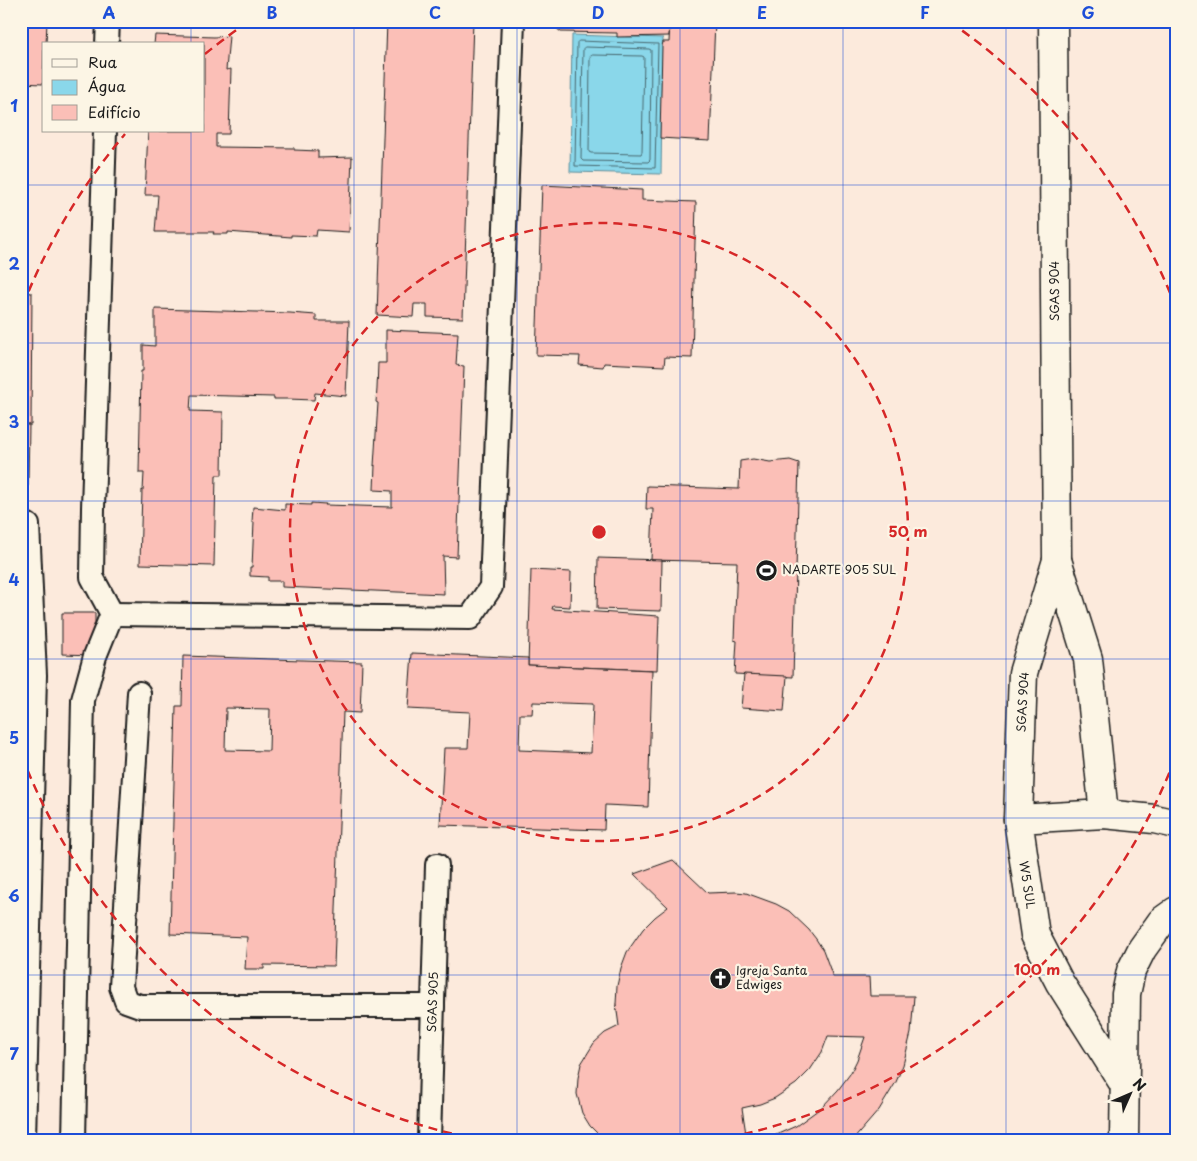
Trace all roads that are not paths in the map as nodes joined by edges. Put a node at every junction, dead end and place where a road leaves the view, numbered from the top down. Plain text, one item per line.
1 (108, 21) edge
2 (513, 21) edge
3 (1053, 21) edge
4 (107, 42) edge
5 (104, 132) edge
6 (28, 525) dead end
7 (1056, 560) junction
8 (112, 614) junction
9 (28, 676) edge
10 (139, 693) dead end
11 (1104, 814) junction
12 (1018, 819) junction
13 (1176, 824) edge
14 (437, 865) dead end
15 (1176, 911) edge
16 (433, 1006) junction
17 (1124, 1084) junction
18 (24, 1140) edge
19 (74, 1140) edge
20 (430, 1140) edge
21 (1124, 1140) edge

1 - 4 lane
2 - 8 lane
3 - 7 street, SGAS 904
5 - 8 lane
6 - 9 lane
7 - 11 street, SGAS 904
7 - 12 street, SGAS 904
8 - 19 lane
9 - 18 lane
10 - 16 lane
11 - 12 street
11 - 13 street
12 - 17 street, W5 SUL
14 - 16 lane, SGAS 905
15 - 17 street
16 - 20 lane, SGAS 905
17 - 21 street

